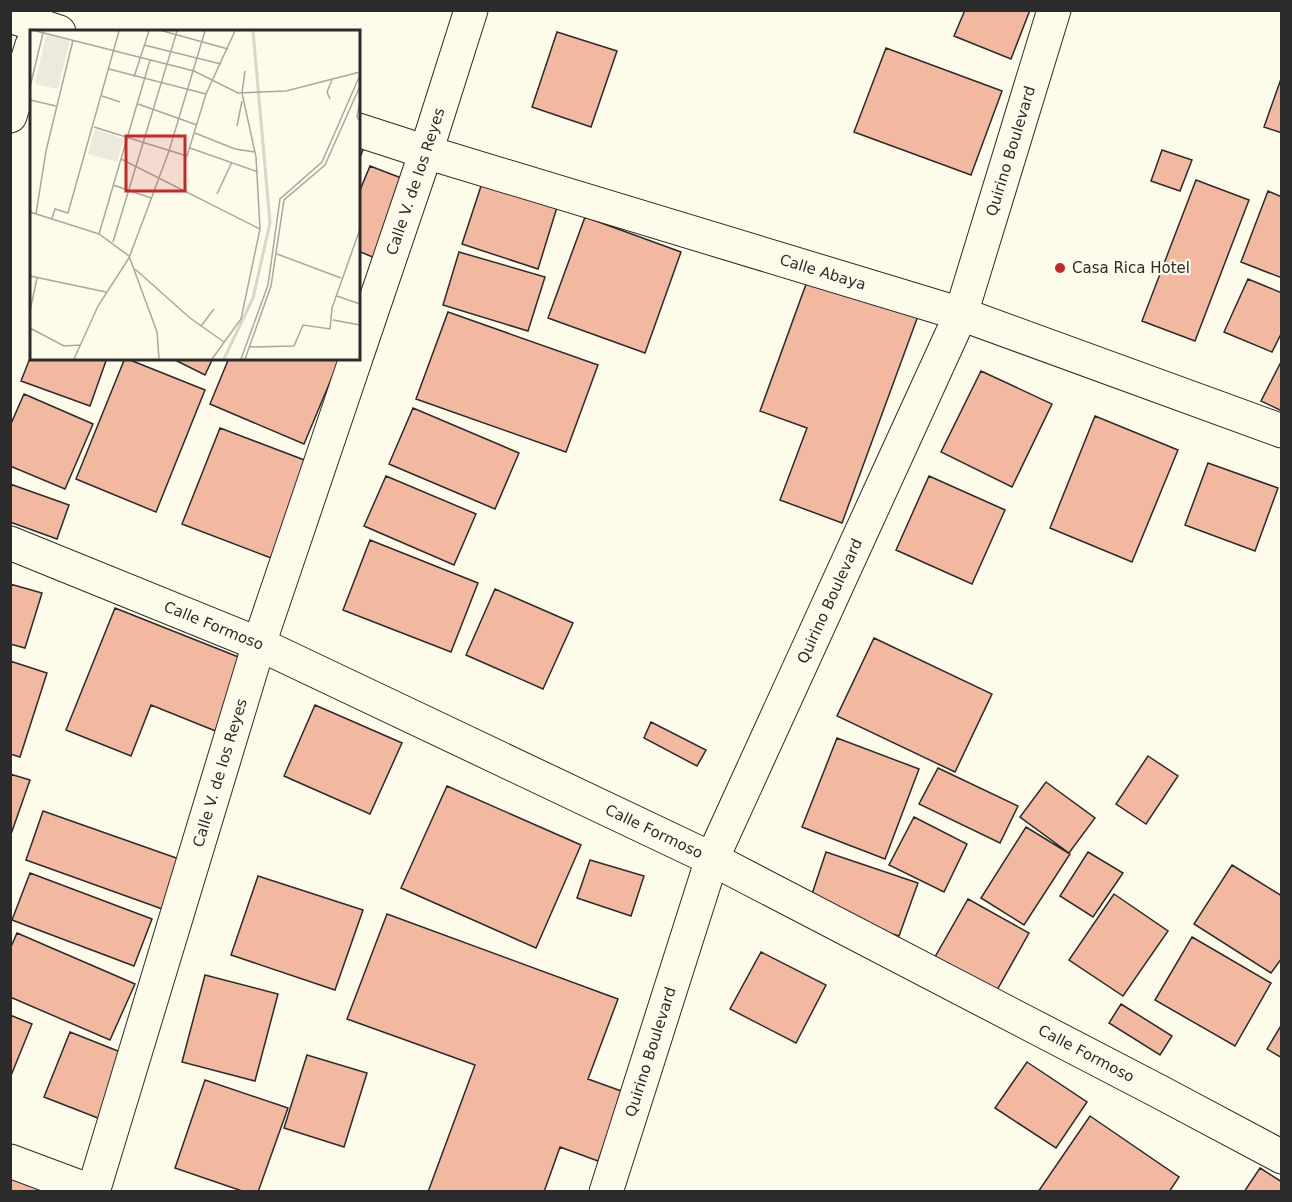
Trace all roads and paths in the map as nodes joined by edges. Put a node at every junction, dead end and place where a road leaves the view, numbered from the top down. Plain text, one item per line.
1 (471, 10) edge
2 (1053, 10) edge
3 (30, 47) edge
4 (10, 116) edge
5 (360, 131) edge
6 (426, 152) junction
7 (961, 314) junction
8 (360, 346) edge
9 (355, 360) edge
10 (1281, 431) edge
11 (10, 543) edge
12 (259, 644) junction
13 (712, 859) junction
14 (1281, 1157) edge
15 (10, 1161) edge
16 (93, 1191) edge
17 (606, 1191) edge

1 - 6 street, Calle V. de los Reyes
2 - 7 street, Quirino Boulevard
3 - 4 street
5 - 6 street, Calle Abaya
6 - 7 street, Calle Abaya
6 - 8 street, Calle V. de los Reyes
7 - 10 street, Calle Abaya
7 - 13 street, Quirino Boulevard
9 - 12 street, Calle V. de los Reyes
11 - 12 street, Calle Formoso
12 - 13 street, Calle Formoso
12 - 16 street, Calle V. de los Reyes
13 - 14 street, Calle Formoso
13 - 17 street, Quirino Boulevard
15 - 16 street

